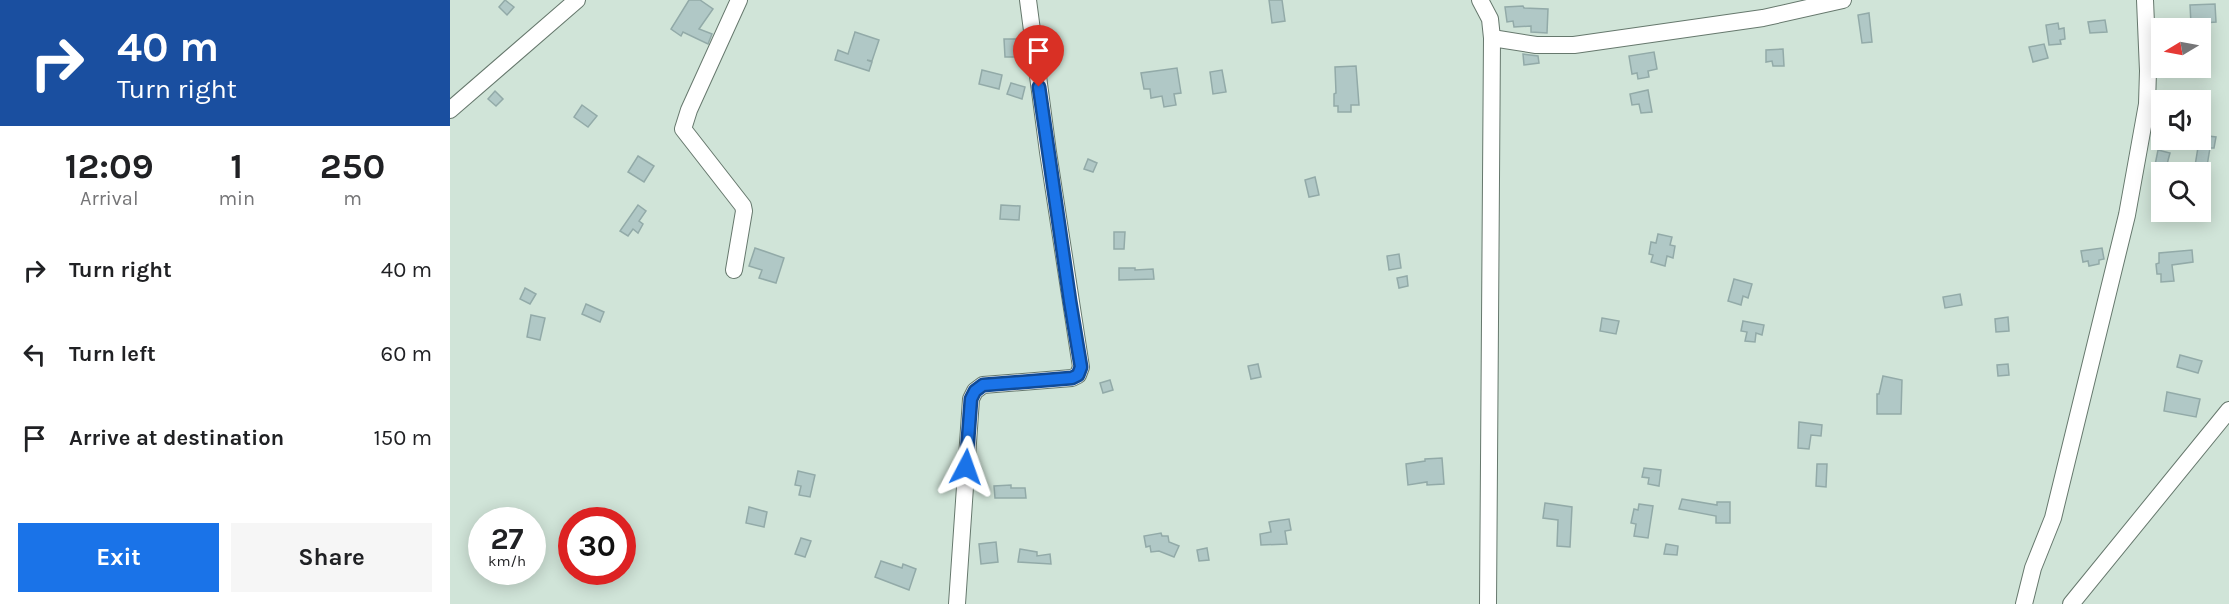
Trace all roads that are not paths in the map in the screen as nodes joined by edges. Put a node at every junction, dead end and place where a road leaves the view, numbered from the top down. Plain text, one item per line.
1 (577, 0) edge
2 (739, 0) edge
3 (1028, 0) edge
4 (1480, 0) edge
5 (1843, 0) edge
6 (2145, 0) edge
7 (1492, 38) junction
8 (450, 110) edge
9 (734, 270) dead end
10 (2229, 410) edge
11 (957, 604) edge
12 (1488, 604) edge
13 (2024, 604) edge
14 (2071, 604) edge

1 - 8 street
2 - 9 street
3 - 11 street
4 - 7 street
5 - 7 street
6 - 13 street
7 - 12 street
10 - 14 street

